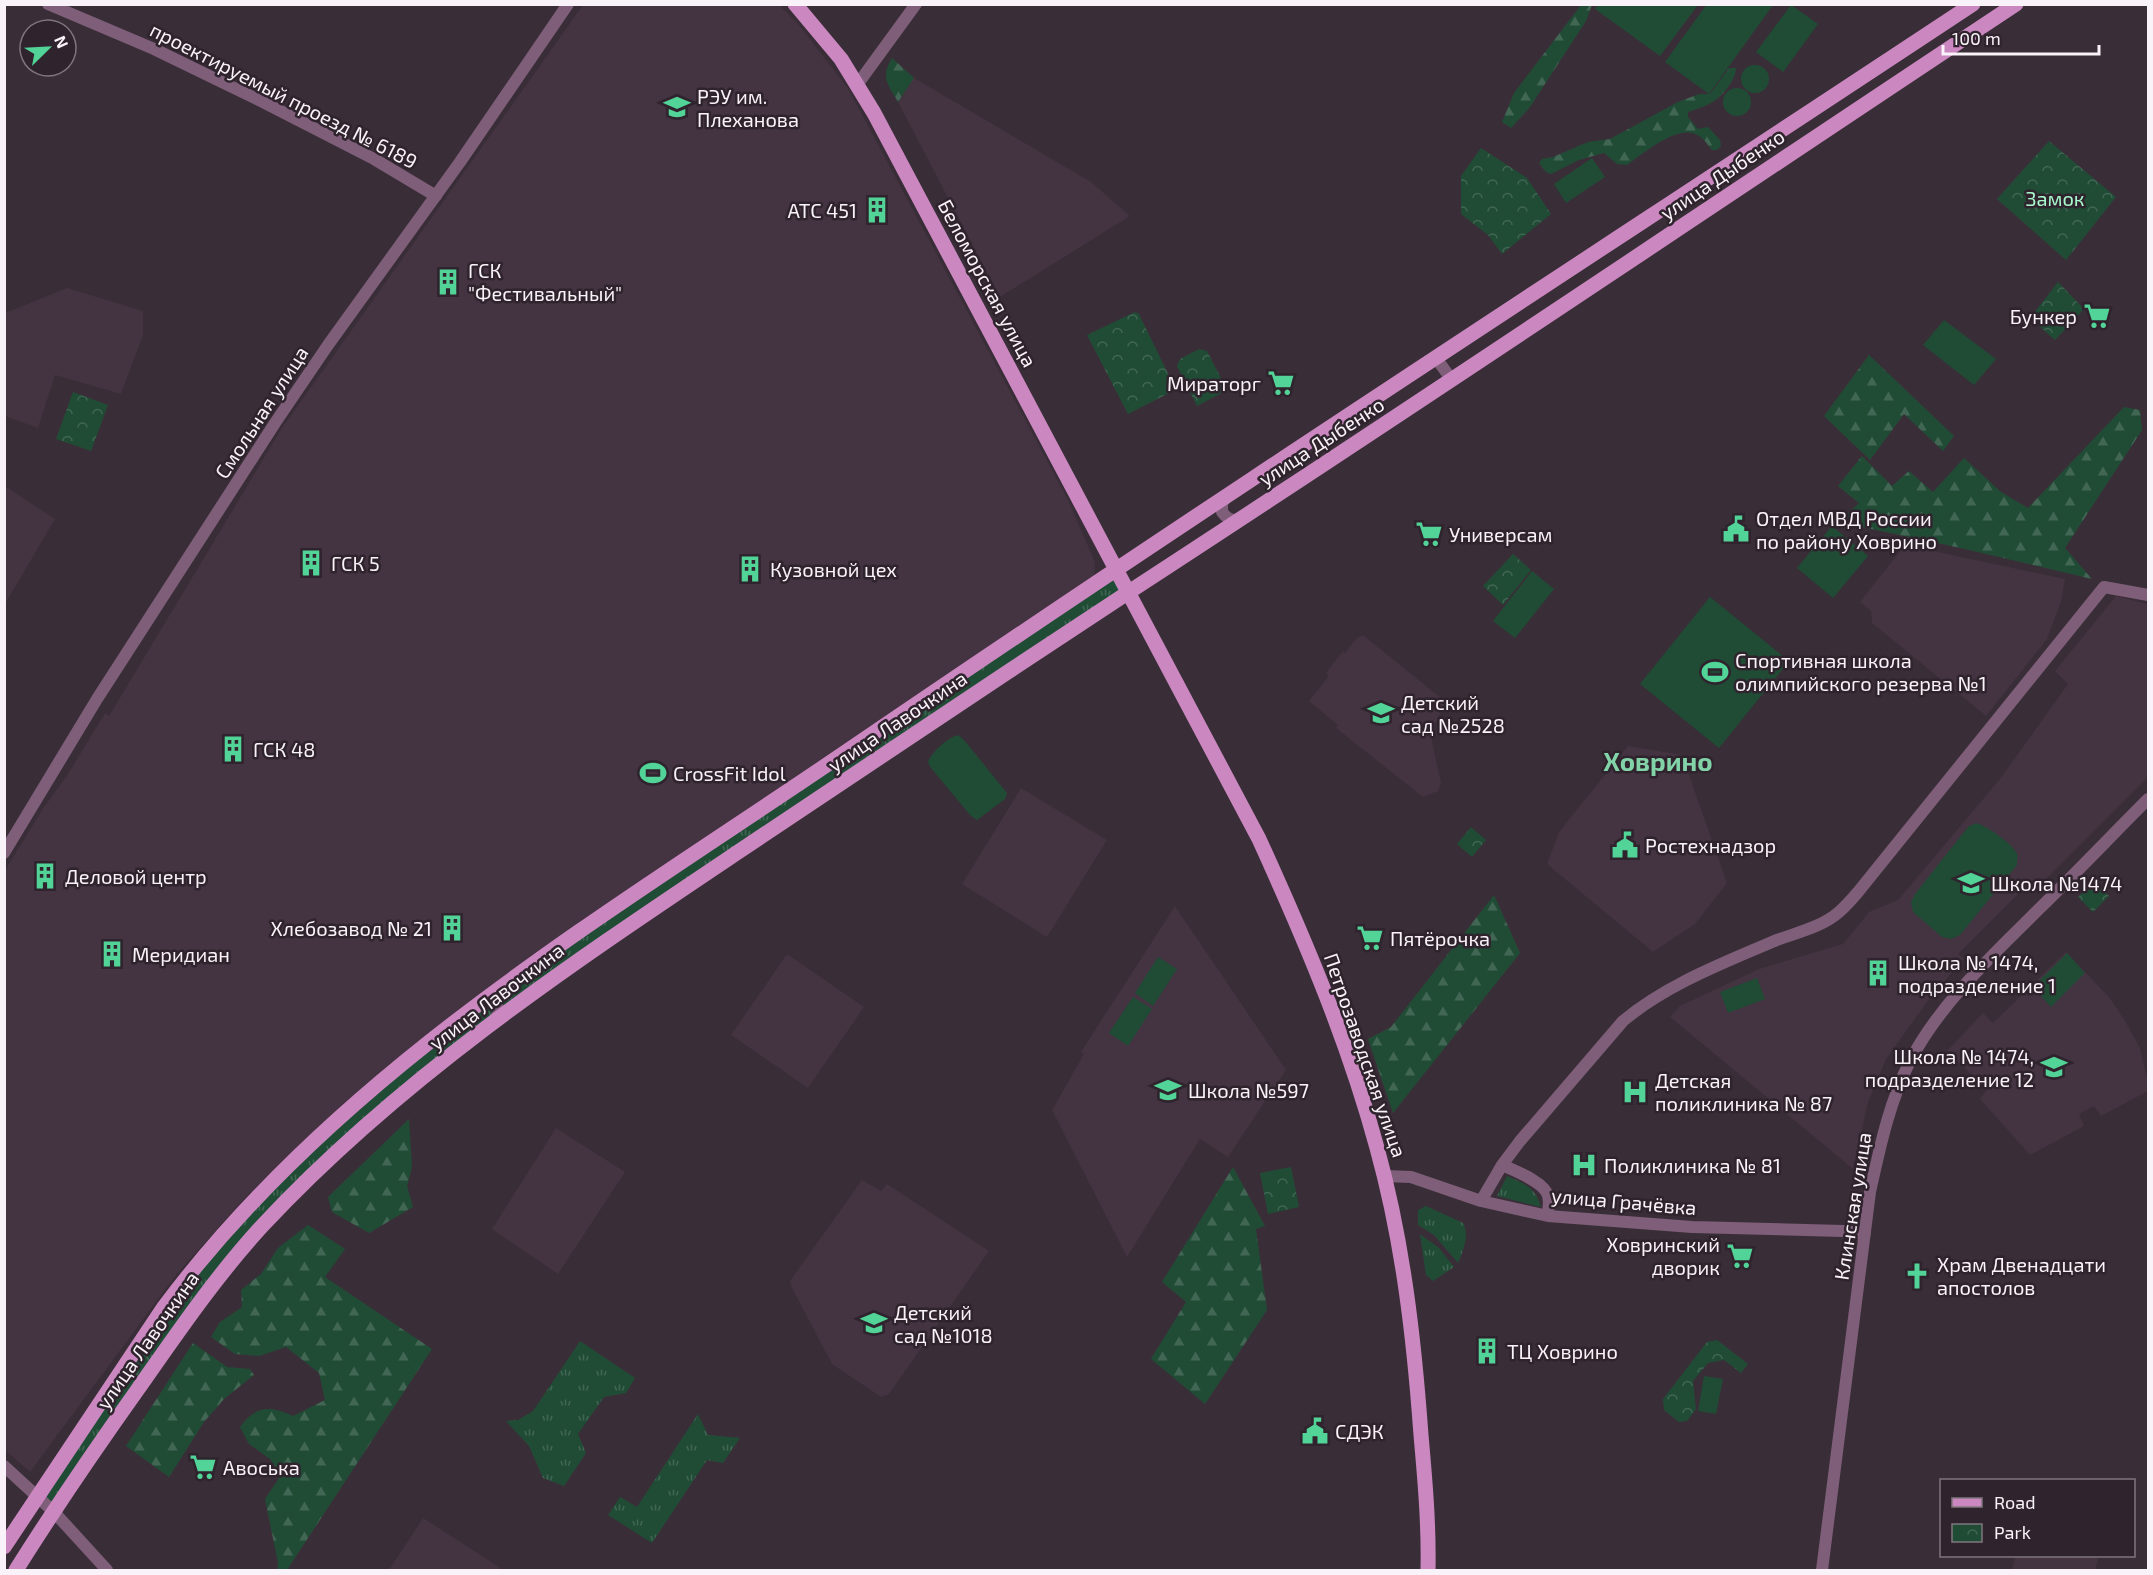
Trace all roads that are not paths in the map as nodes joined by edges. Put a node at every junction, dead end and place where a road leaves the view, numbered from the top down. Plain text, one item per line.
1 (48, 4) edge
2 (568, 4) edge
3 (795, 4) edge
4 (916, 4) edge
5 (1973, 4) edge
6 (2016, 4) edge
7 (857, 85) junction
8 (436, 196) junction
9 (1436, 358) junction
10 (1452, 380) junction
11 (1227, 496) junction
12 (1242, 518) junction
13 (1116, 569) junction
14 (1129, 592) junction
15 (2148, 595) edge
16 (2148, 799) edge
17 (4, 853) edge
18 (505, 985) junction
19 (518, 1002) junction
20 (481, 1003) junction
21 (494, 1020) junction
22 (1502, 1166) junction
23 (1385, 1176) junction
24 (1481, 1201) junction
25 (1548, 1216) junction
26 (1865, 1234) junction
27 (4, 1466) edge
28 (37, 1496) junction
29 (54, 1512) junction
30 (4, 1548) edge
31 (16, 1570) edge
32 (107, 1570) edge
33 (1428, 1570) edge
34 (1822, 1570) edge

1 - 8 street, проектируемый проезд № 6189
2 - 8 street, Смольная улица
3 - 7 main road, Беломорская улица
4 - 7 street
5 - 9 main road, улица Дыбенко
6 - 10 main road, улица Дыбенко
7 - 13 main road, Беломорская улица
8 - 17 street, Смольная улица
9 - 10 street
9 - 11 main road, улица Дыбенко
10 - 12 main road, улица Дыбенко
11 - 12 street
11 - 13 main road, улица Дыбенко
12 - 14 main road, улица Дыбенко
13 - 14 main road, Беломорская улица
13 - 18 main road, улица Лавочкина
14 - 19 main road, улица Лавочкина
14 - 23 main road, Петрозаводская улица
15 - 22 street
16 - 26 street, Клинская улица
18 - 19 street
18 - 20 main road, улица Лавочкина
19 - 21 main road, улица Лавочкина
20 - 21 street
20 - 28 main road, улица Лавочкина
21 - 29 main road, улица Лавочкина
22 - 24 street
22 - 25 street
23 - 24 street, улица Грачёвка
23 - 33 main road, Петрозаводская улица
24 - 25 street, улица Грачёвка
25 - 26 street, улица Грачёвка
26 - 34 street, Клинская улица
27 - 28 street
28 - 29 street
28 - 30 main road, улица Лавочкина
29 - 31 main road, улица Лавочкина
29 - 32 street

